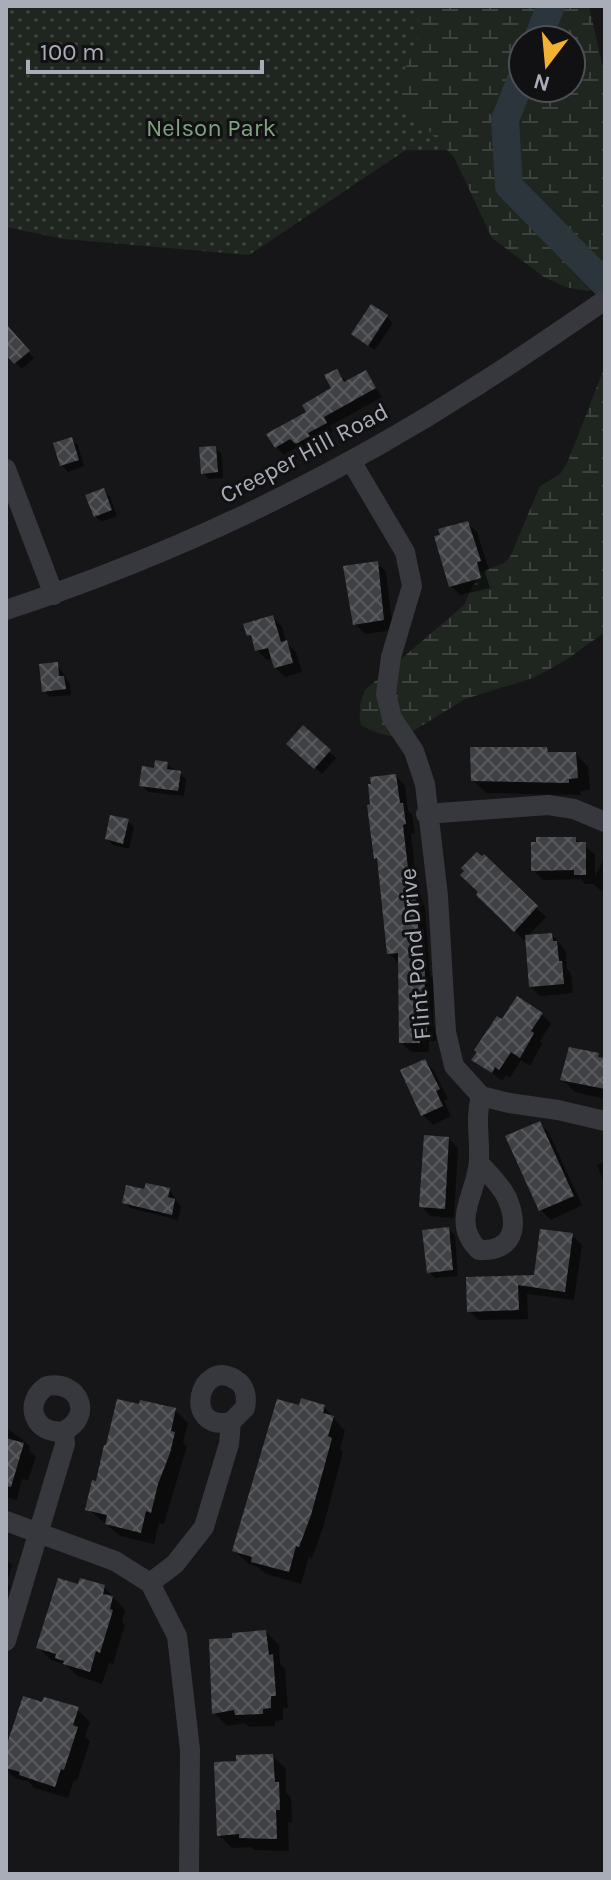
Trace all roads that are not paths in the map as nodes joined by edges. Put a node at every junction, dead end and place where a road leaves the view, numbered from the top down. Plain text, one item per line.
1 (605, 301) edge
2 (351, 461) junction
3 (6, 469) edge
4 (54, 595) junction
5 (6, 610) edge
6 (426, 814) junction
7 (605, 822) edge
8 (481, 1096) junction
9 (605, 1121) edge
10 (479, 1163) dead end
11 (231, 1422) dead end
12 (64, 1431) dead end
13 (6, 1521) edge
14 (38, 1533) junction
15 (150, 1583) junction
16 (6, 1641) edge
17 (189, 1874) edge

1 - 2 street, Creeper Hill Road
2 - 4 street, Creeper Hill Road
2 - 6 street, Flint Pond Drive
3 - 4 street
4 - 5 street, Creeper Hill Road
6 - 7 street
6 - 8 street, Flint Pond Drive
8 - 9 street
8 - 10 street
11 - 15 street
12 - 14 street
13 - 14 street
14 - 15 street
14 - 16 street
15 - 17 street

